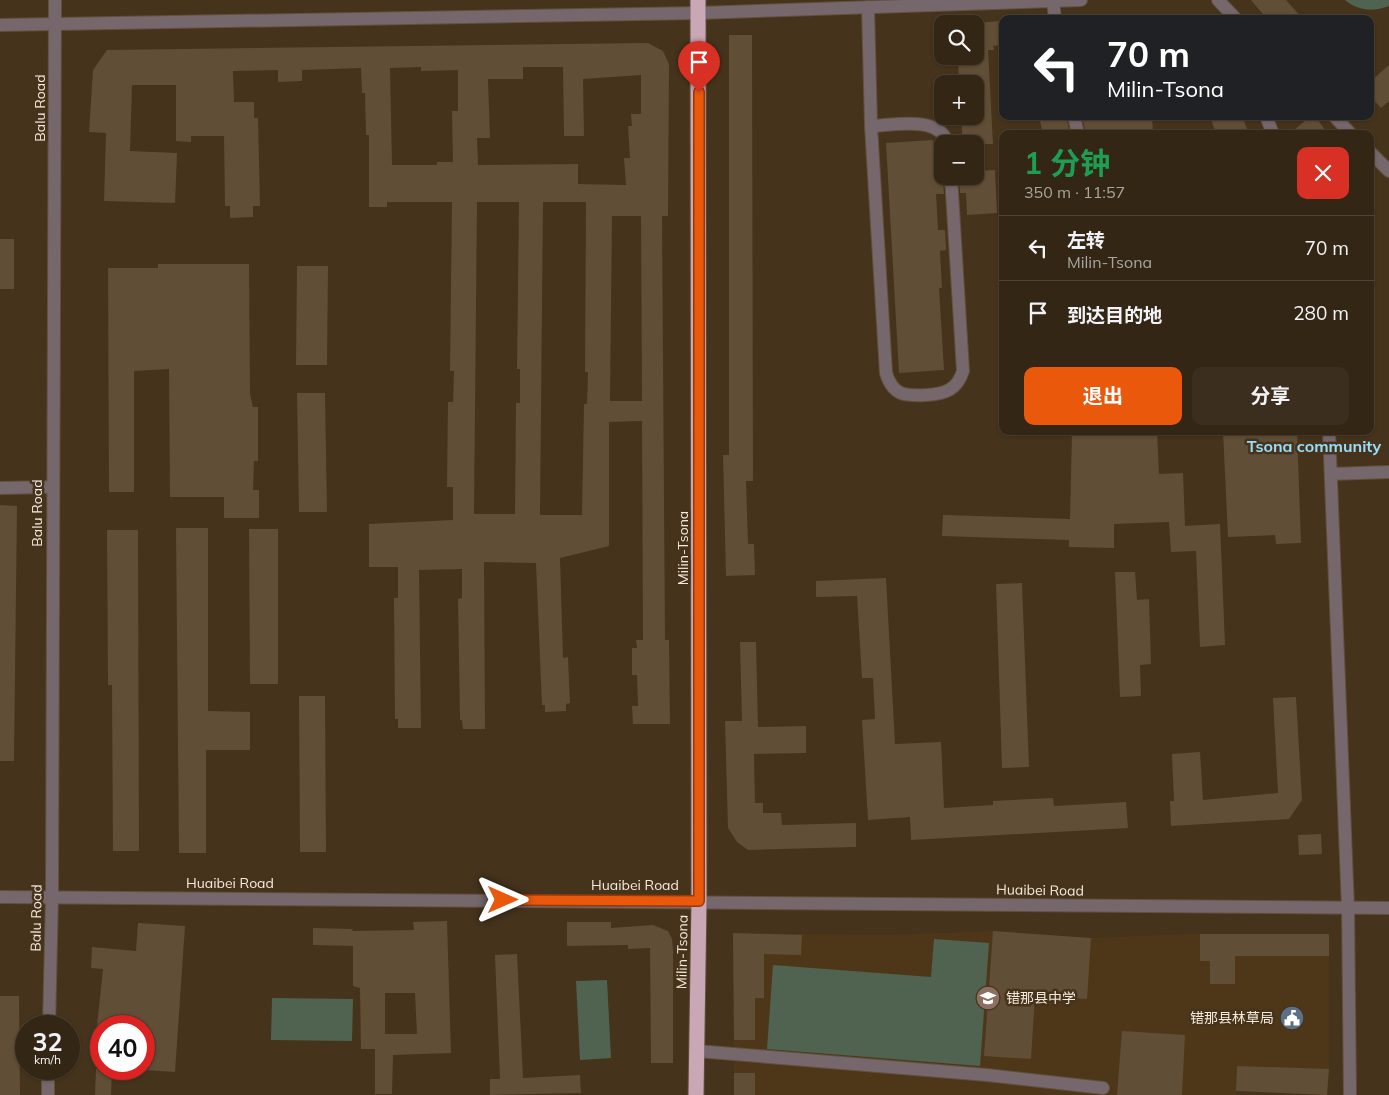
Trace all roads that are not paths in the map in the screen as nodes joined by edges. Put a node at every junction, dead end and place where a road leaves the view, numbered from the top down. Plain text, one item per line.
1 (55, 0) edge
2 (1080, 0) edge
3 (1216, 0) edge
4 (1053, 1) edge
5 (926, 3) edge
6 (699, 6) edge
7 (868, 7) junction
8 (1055, 15) edge
9 (1222, 15) edge
10 (1232, 15) edge
11 (0, 25) edge
12 (55, 26) junction
13 (1338, 120) edge
14 (871, 126) junction
15 (1347, 130) edge
16 (944, 135) edge
17 (1374, 156) edge
18 (1389, 171) edge
19 (952, 185) edge
20 (1329, 435) edge
21 (1389, 472) edge
22 (1331, 474) junction
23 (0, 488) edge
24 (52, 488) junction
25 (0, 897) edge
26 (52, 897) junction
27 (699, 901) junction
28 (1348, 908) junction
29 (1389, 908) edge
30 (49, 1015) edge
31 (697, 1051) junction
32 (48, 1080) edge
33 (1103, 1088) dead end
34 (48, 1095) edge
35 (696, 1095) edge
36 (1350, 1095) edge

1 - 12 street, Balu Road
2 - 4 street
3 - 9 street
3 - 10 street
4 - 5 street
4 - 8 street
5 - 7 street
6 - 7 street
6 - 12 street
6 - 27 highway, Milin-Tsona
7 - 14 street
11 - 12 street
12 - 24 street, Balu Road
13 - 15 street
14 - 16 street
14 - 19 street
17 - 18 street
20 - 22 street
21 - 22 street
22 - 28 street
23 - 24 street
24 - 26 street, Balu Road
25 - 26 street, Huaibei Road
26 - 27 street, Huaibei Road
26 - 30 street, Balu Road
27 - 28 street, Huaibei Road
27 - 31 highway, Milin-Tsona
28 - 29 street, Huaibei Road
28 - 36 street
31 - 33 street
31 - 35 highway, Milin-Tsona
32 - 34 street

